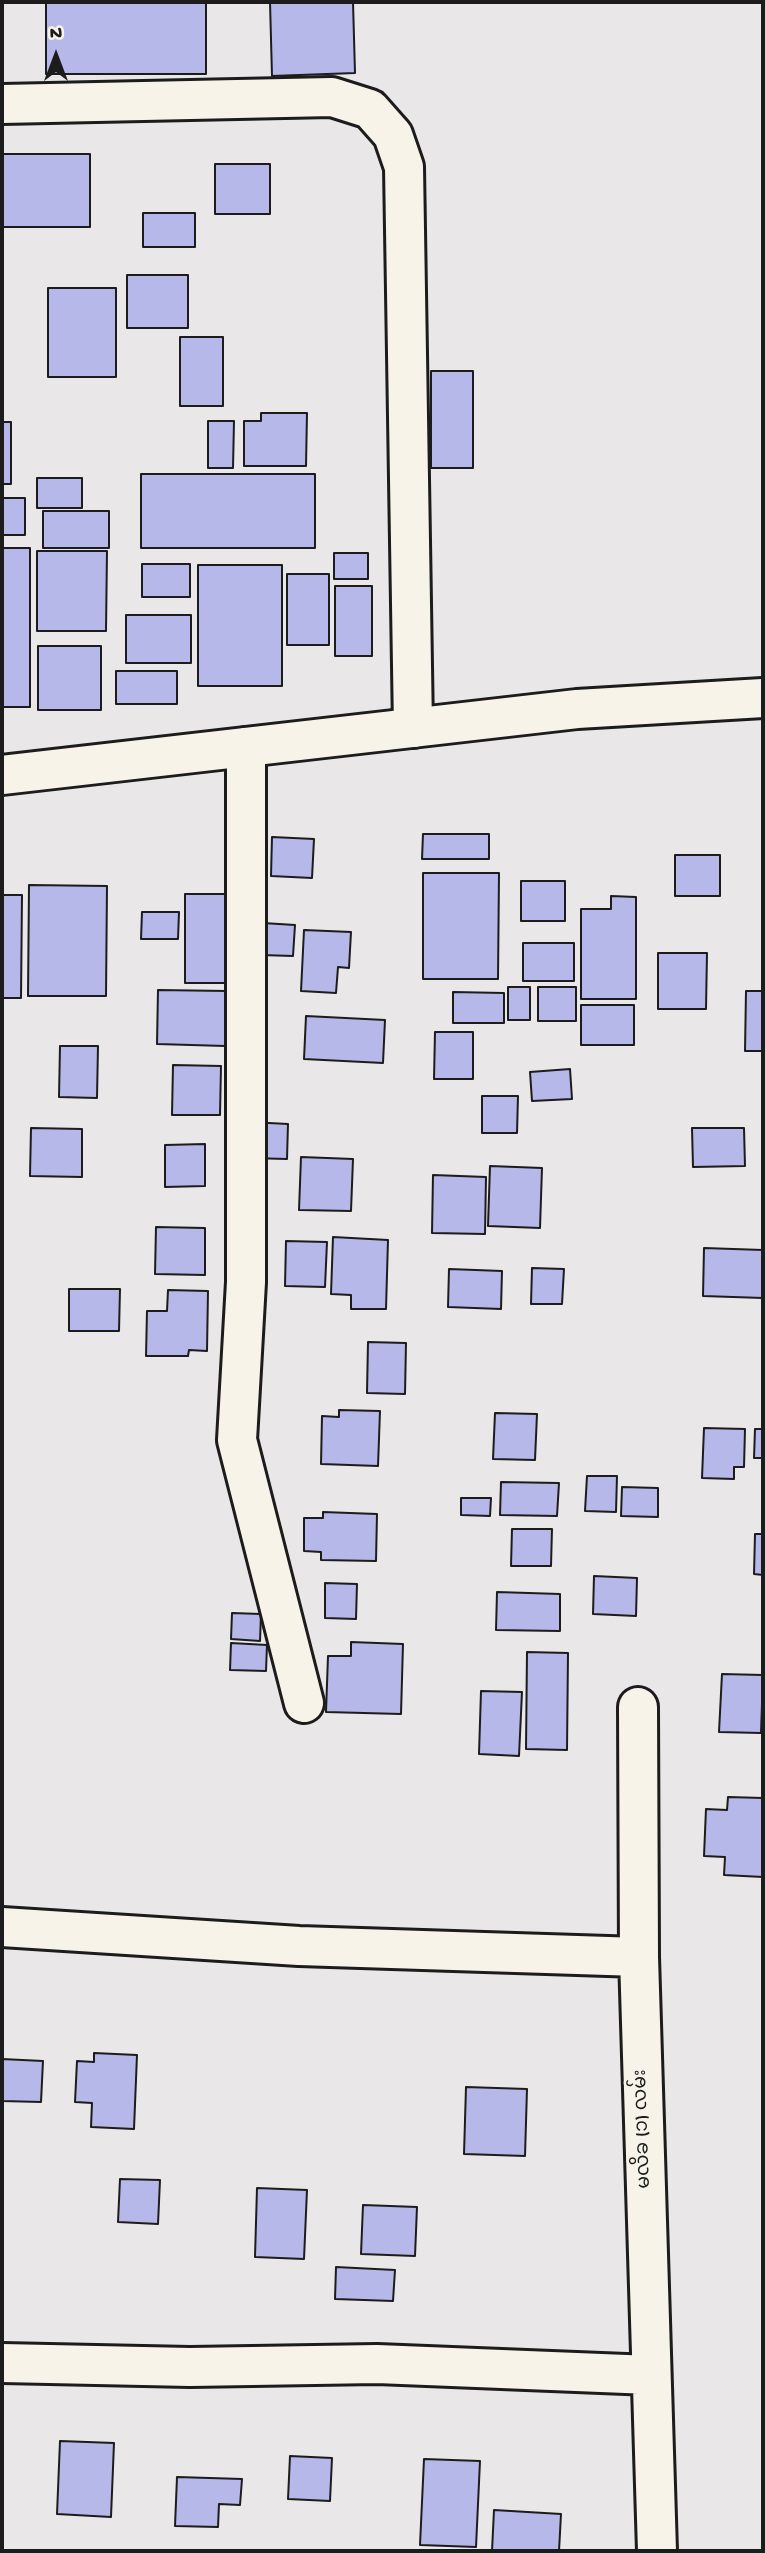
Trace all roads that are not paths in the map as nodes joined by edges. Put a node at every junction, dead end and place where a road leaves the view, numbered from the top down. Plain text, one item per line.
1 (2, 104) edge
2 (763, 698) edge
3 (413, 728) junction
4 (246, 747) junction
5 (2, 775) edge
6 (304, 1703) dead end
7 (638, 1707) dead end
8 (2, 1927) edge
9 (639, 1957) junction
10 (2, 2363) edge
11 (651, 2375) junction
12 (657, 2551) edge

1 - 3 street
2 - 3 street
3 - 4 street
4 - 5 street
4 - 6 street
7 - 9 street, မလိခ (၁) လမ်း
8 - 9 street
9 - 11 street, မလိခ (၁) လမ်း
10 - 11 street
11 - 12 street, မလိခ (၁) လမ်း

